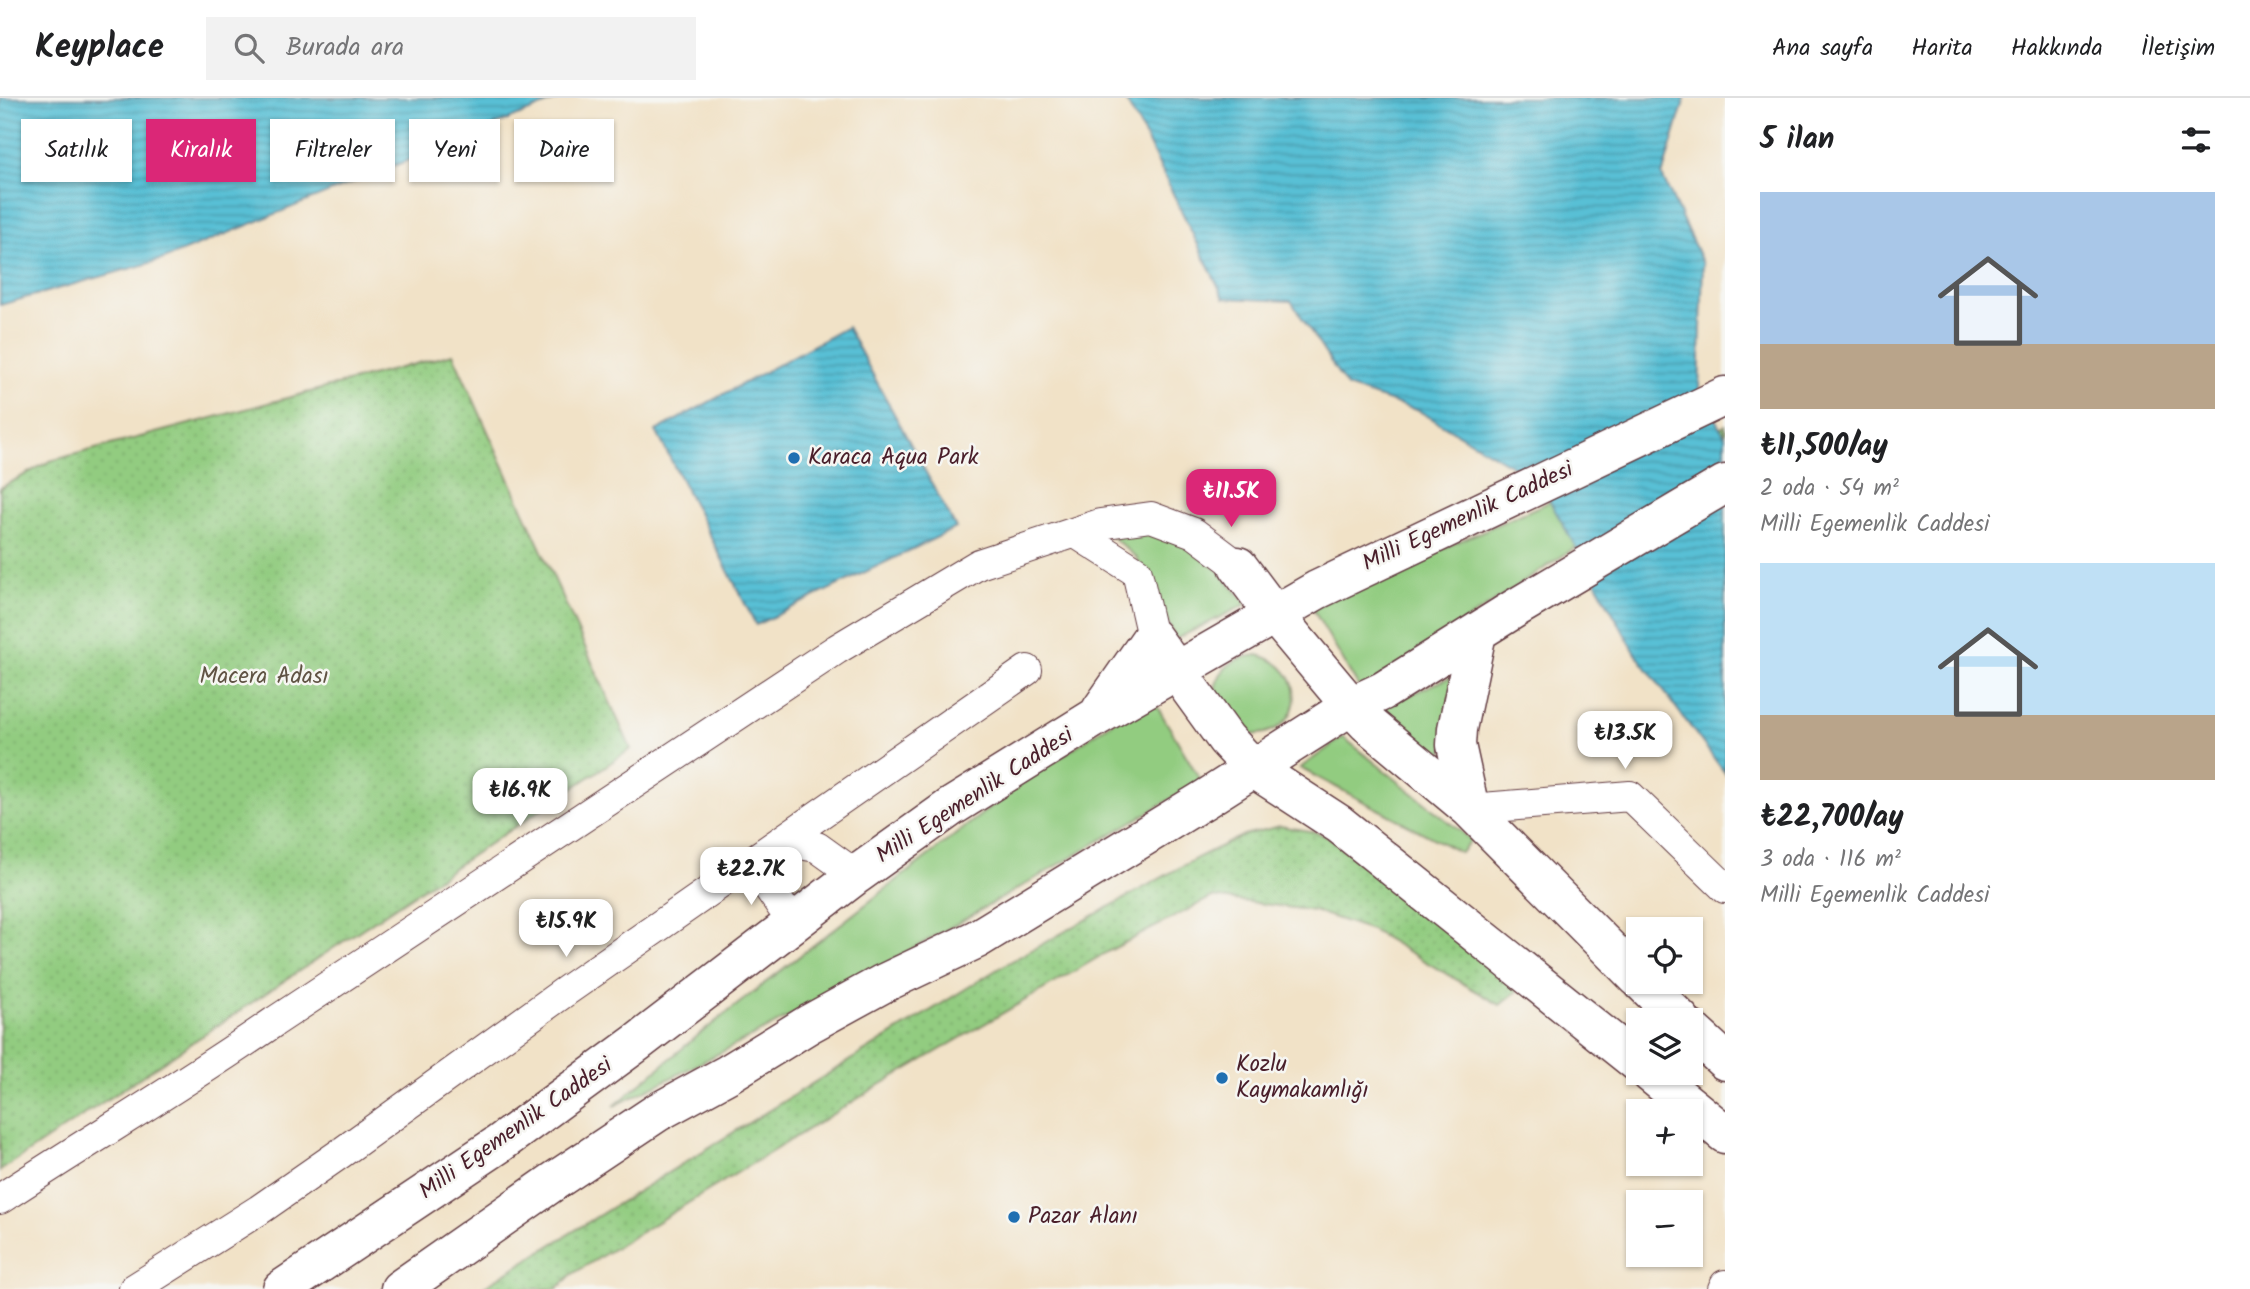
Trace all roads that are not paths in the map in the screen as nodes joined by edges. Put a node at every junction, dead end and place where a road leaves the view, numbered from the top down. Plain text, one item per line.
1 (1725, 396) edge
2 (1725, 484) edge
3 (1076, 533) junction
4 (1238, 566) junction
5 (1317, 590) junction
6 (1274, 614) junction
7 (1477, 633) junction
8 (1152, 638) junction
9 (1027, 670) dead end
10 (1176, 672) junction
11 (1351, 706) junction
12 (1096, 717) junction
13 (1253, 768) junction
14 (1207, 798) junction
15 (1470, 809) junction
16 (1339, 824) junction
17 (781, 841) junction
18 (751, 862) junction
19 (856, 874) junction
20 (1725, 888) edge
21 (793, 923) junction
22 (1626, 966) edge
23 (1654, 994) edge
24 (1669, 1008) edge
25 (1703, 1041) edge
26 (1626, 1053) edge
27 (1725, 1060) edge
28 (1665, 1085) edge
29 (1725, 1134) edge
30 (0, 1199) edge
31 (134, 1289) edge
32 (282, 1289) edge
33 (400, 1289) edge

1 - 5 highway, Milli Egemenlik Caddesi
2 - 7 highway
3 - 4 street
3 - 8 street
3 - 30 street
4 - 5 highway
4 - 6 highway
5 - 6 highway, Milli Egemenlik Caddesi
6 - 10 highway, Milli Egemenlik Caddesi
6 - 11 highway
7 - 11 highway
7 - 15 highway
8 - 10 highway
8 - 12 highway
9 - 17 street
10 - 12 highway, Milli Egemenlik Caddesi
10 - 13 highway
11 - 13 highway
11 - 15 highway
12 - 19 highway, Milli Egemenlik Caddesi
13 - 14 highway
13 - 16 highway
14 - 16 highway
14 - 33 highway
15 - 20 street
15 - 22 highway
16 - 26 highway
17 - 18 street
17 - 19 street
18 - 21 street
18 - 31 street
19 - 21 highway, Milli Egemenlik Caddesi
21 - 32 highway, Milli Egemenlik Caddesi
23 - 24 highway
25 - 27 highway
28 - 29 highway

